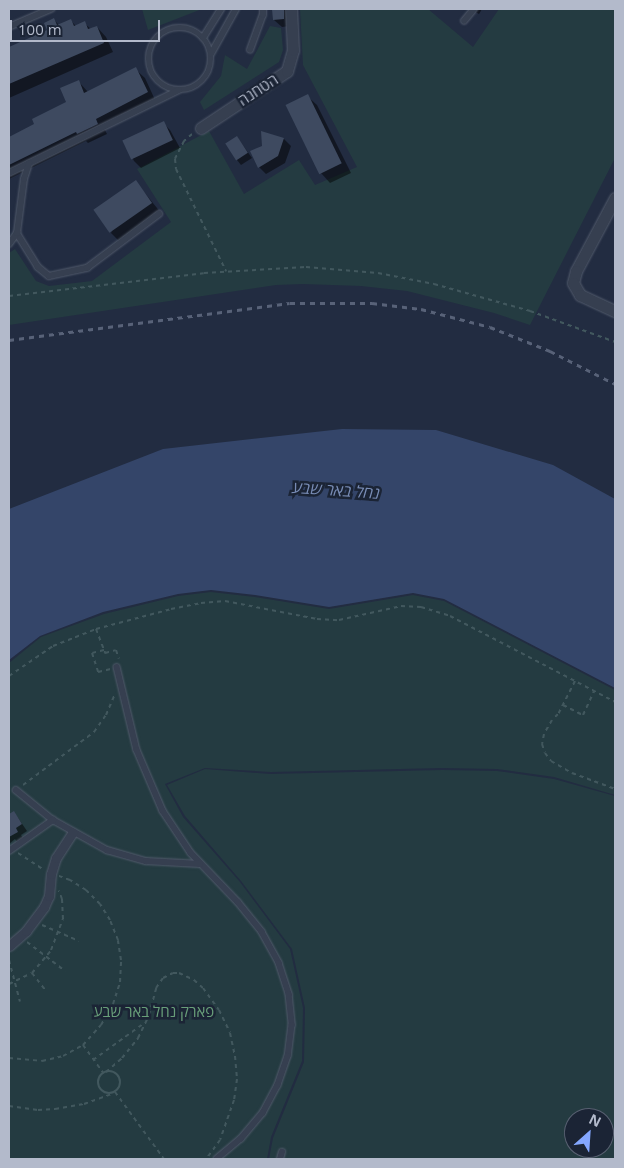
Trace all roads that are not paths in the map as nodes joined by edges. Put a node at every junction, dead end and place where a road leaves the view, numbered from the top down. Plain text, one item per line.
1 (51, 9) edge
2 (221, 9) edge
3 (236, 9) edge
4 (264, 9) edge
5 (291, 9) edge
6 (474, 9) edge
7 (464, 21) dead end
8 (9, 27) edge
9 (203, 38) junction
10 (250, 50) dead end
11 (211, 54) junction
12 (180, 90) junction
13 (201, 128) road end
14 (29, 164) junction
15 (9, 174) edge
16 (615, 198) edge
17 (159, 214) dead end
18 (17, 233) junction
19 (9, 244) edge
20 (615, 311) edge
21 (116, 667) road end
22 (16, 790) road end
23 (52, 820) junction
24 (72, 833) junction
25 (10, 850) edge
26 (200, 864) junction
27 (9, 946) edge
28 (282, 1152) dead end
29 (217, 1159) edge
30 (280, 1159) edge

1 - 8 lane
2 - 9 lane
3 - 11 lane
4 - 10 lane
5 - 13 street, הטחנה
6 - 7 lane
9 - 11 lane
9 - 12 lane
11 - 12 lane
12 - 14 lane
14 - 15 lane
14 - 18 lane
16 - 20 street
17 - 18 lane
18 - 19 lane
21 - 26 lane
22 - 23 lane
23 - 24 lane
23 - 25 lane
24 - 26 lane
24 - 27 street
26 - 29 lane
28 - 30 lane

